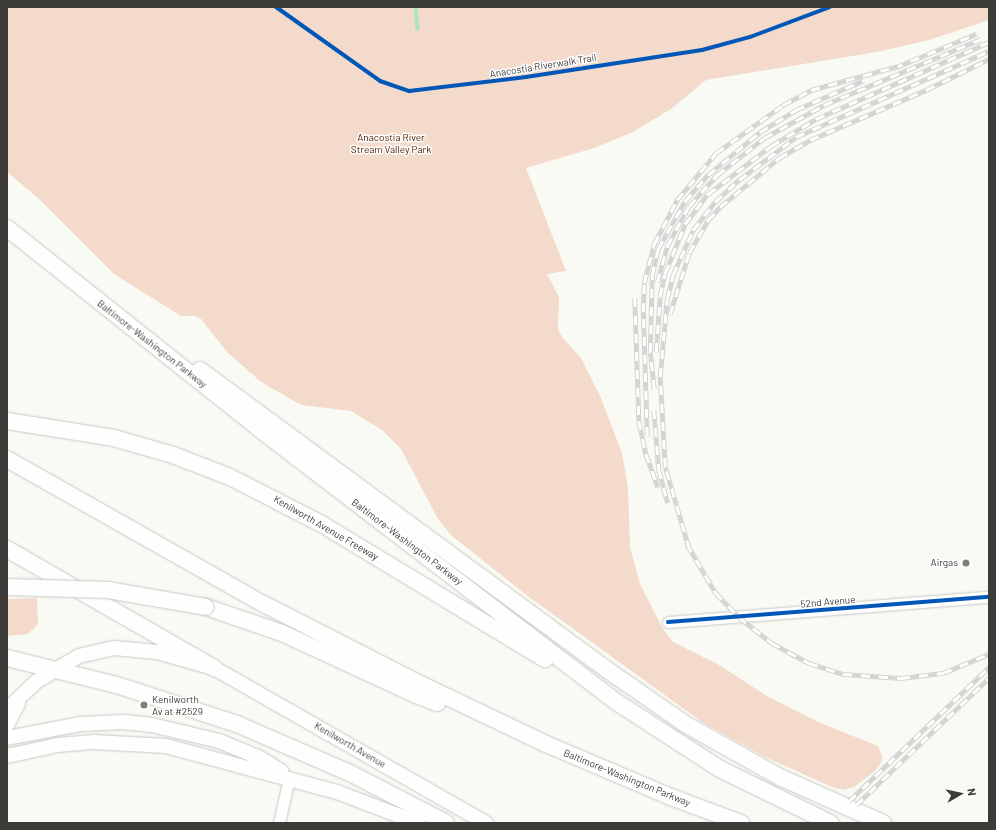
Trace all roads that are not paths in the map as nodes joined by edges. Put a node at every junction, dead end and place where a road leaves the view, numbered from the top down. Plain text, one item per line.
1 (7, 228) edge
2 (115, 315) junction
3 (7, 421) edge
4 (7, 458) edge
5 (7, 549) edge
6 (7, 587) edge
7 (989, 597) edge
8 (668, 622) dead end
9 (7, 658) edge
10 (55, 668) junction
11 (214, 668) junction
12 (22, 696) junction
13 (618, 703) junction
14 (7, 709) edge
15 (7, 725) edge
16 (508, 728) junction
17 (7, 738) edge
18 (7, 756) edge
19 (289, 778) junction
20 (279, 823) edge
21 (418, 823) edge
22 (446, 823) edge
23 (486, 823) edge
24 (741, 823) edge
25 (830, 823) edge
26 (884, 823) edge

1 - 2 highway, Baltimore-Washington Parkway
2 - 13 highway, Baltimore-Washington Parkway
2 - 26 highway
3 - 13 highway, Kenilworth Avenue Freeway
4 - 16 highway, Baltimore-Washington Parkway
5 - 11 highway
6 - 16 highway, bridge
7 - 8 street, 52nd Avenue
9 - 10 highway
10 - 11 main road, Kenilworth Avenue
10 - 12 main road, Kenilworth Avenue
10 - 22 highway
11 - 23 main road, Kenilworth Avenue
12 - 14 main road, Kenilworth Avenue
12 - 15 main road
13 - 25 highway, Baltimore-Washington Parkway
16 - 24 highway, Baltimore-Washington Parkway
17 - 19 main road
18 - 19 main road
19 - 20 street
19 - 21 main road

